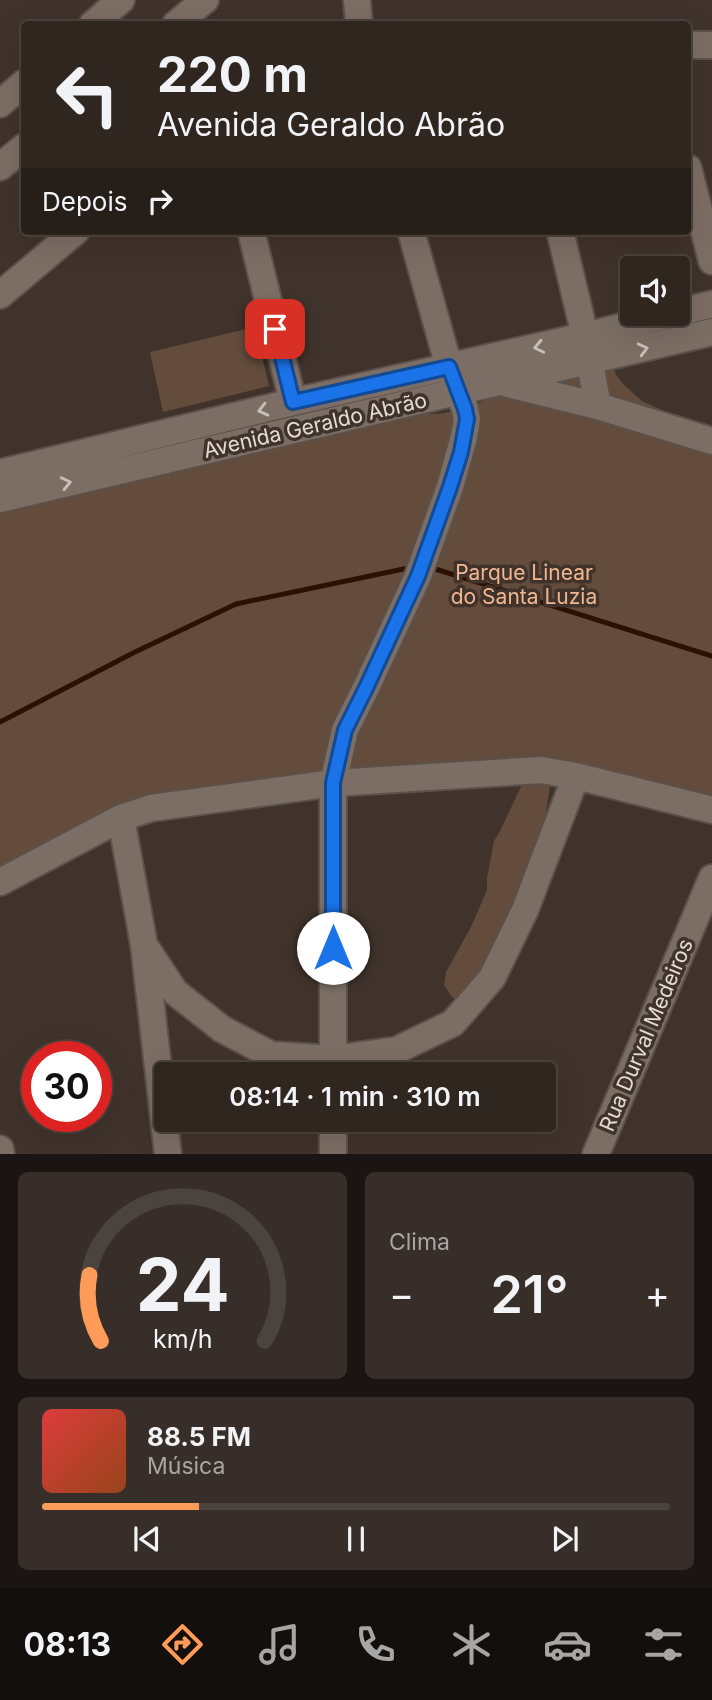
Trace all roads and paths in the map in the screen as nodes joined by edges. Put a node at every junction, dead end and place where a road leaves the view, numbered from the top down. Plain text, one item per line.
1 (205, 0) edge
2 (357, 0) edge
3 (180, 21) edge
4 (359, 21) edge
5 (691, 45) edge
6 (712, 46) edge
7 (21, 86) edge
8 (0, 104) edge
9 (21, 150) edge
10 (0, 167) edge
11 (691, 180) edge
12 (71, 235) edge
13 (252, 235) edge
14 (412, 235) edge
15 (561, 235) edge
16 (712, 261) edge
17 (0, 295) edge
18 (712, 304) edge
19 (690, 310) edge
20 (644, 326) edge
21 (712, 332) edge
22 (587, 349) junction
23 (453, 380) junction
24 (501, 382) junction
25 (293, 402) junction
26 (598, 406) junction
27 (712, 441) edge
28 (0, 473) edge
29 (0, 499) edge
30 (576, 776) junction
31 (333, 783) junction
32 (712, 810) edge
33 (121, 818) junction
34 (712, 878) edge
35 (0, 882) edge
36 (144, 945) junction
37 (307, 1062) edge
38 (333, 1062) edge
39 (352, 1062) edge
40 (333, 1132) edge
41 (168, 1154) edge
42 (333, 1154) edge
43 (596, 1154) edge

1 - 3 street
2 - 4 street
5 - 6 street
7 - 8 street
9 - 10 street
11 - 16 street
12 - 17 street
13 - 25 street
14 - 23 street
15 - 22 street
18 - 19 street, Avenida Geraldo Abrão
20 - 22 street, Avenida Geraldo Abrão
22 -> 21 street, Avenida Geraldo Abrão
22 -> 23 street, Avenida Geraldo Abrão
22 - 24 street, Avenida Geraldo Abrão
22 - 26 street
23 - 24 street, Avenida Geraldo Abrão
23 - 25 street, Avenida Geraldo Abrão
29 -> 23 street, Avenida Geraldo Abrão
23 - 31 street
24 - 26 street
25 -> 28 street, Avenida Geraldo Abrão
26 - 27 street
30 - 31 street
30 - 32 street
30 - 39 street
31 - 33 street
31 - 38 street
33 - 35 street
33 - 36 street
34 - 43 street, Rua Durval Medeiros
36 - 37 street
36 - 41 street
40 - 42 street

